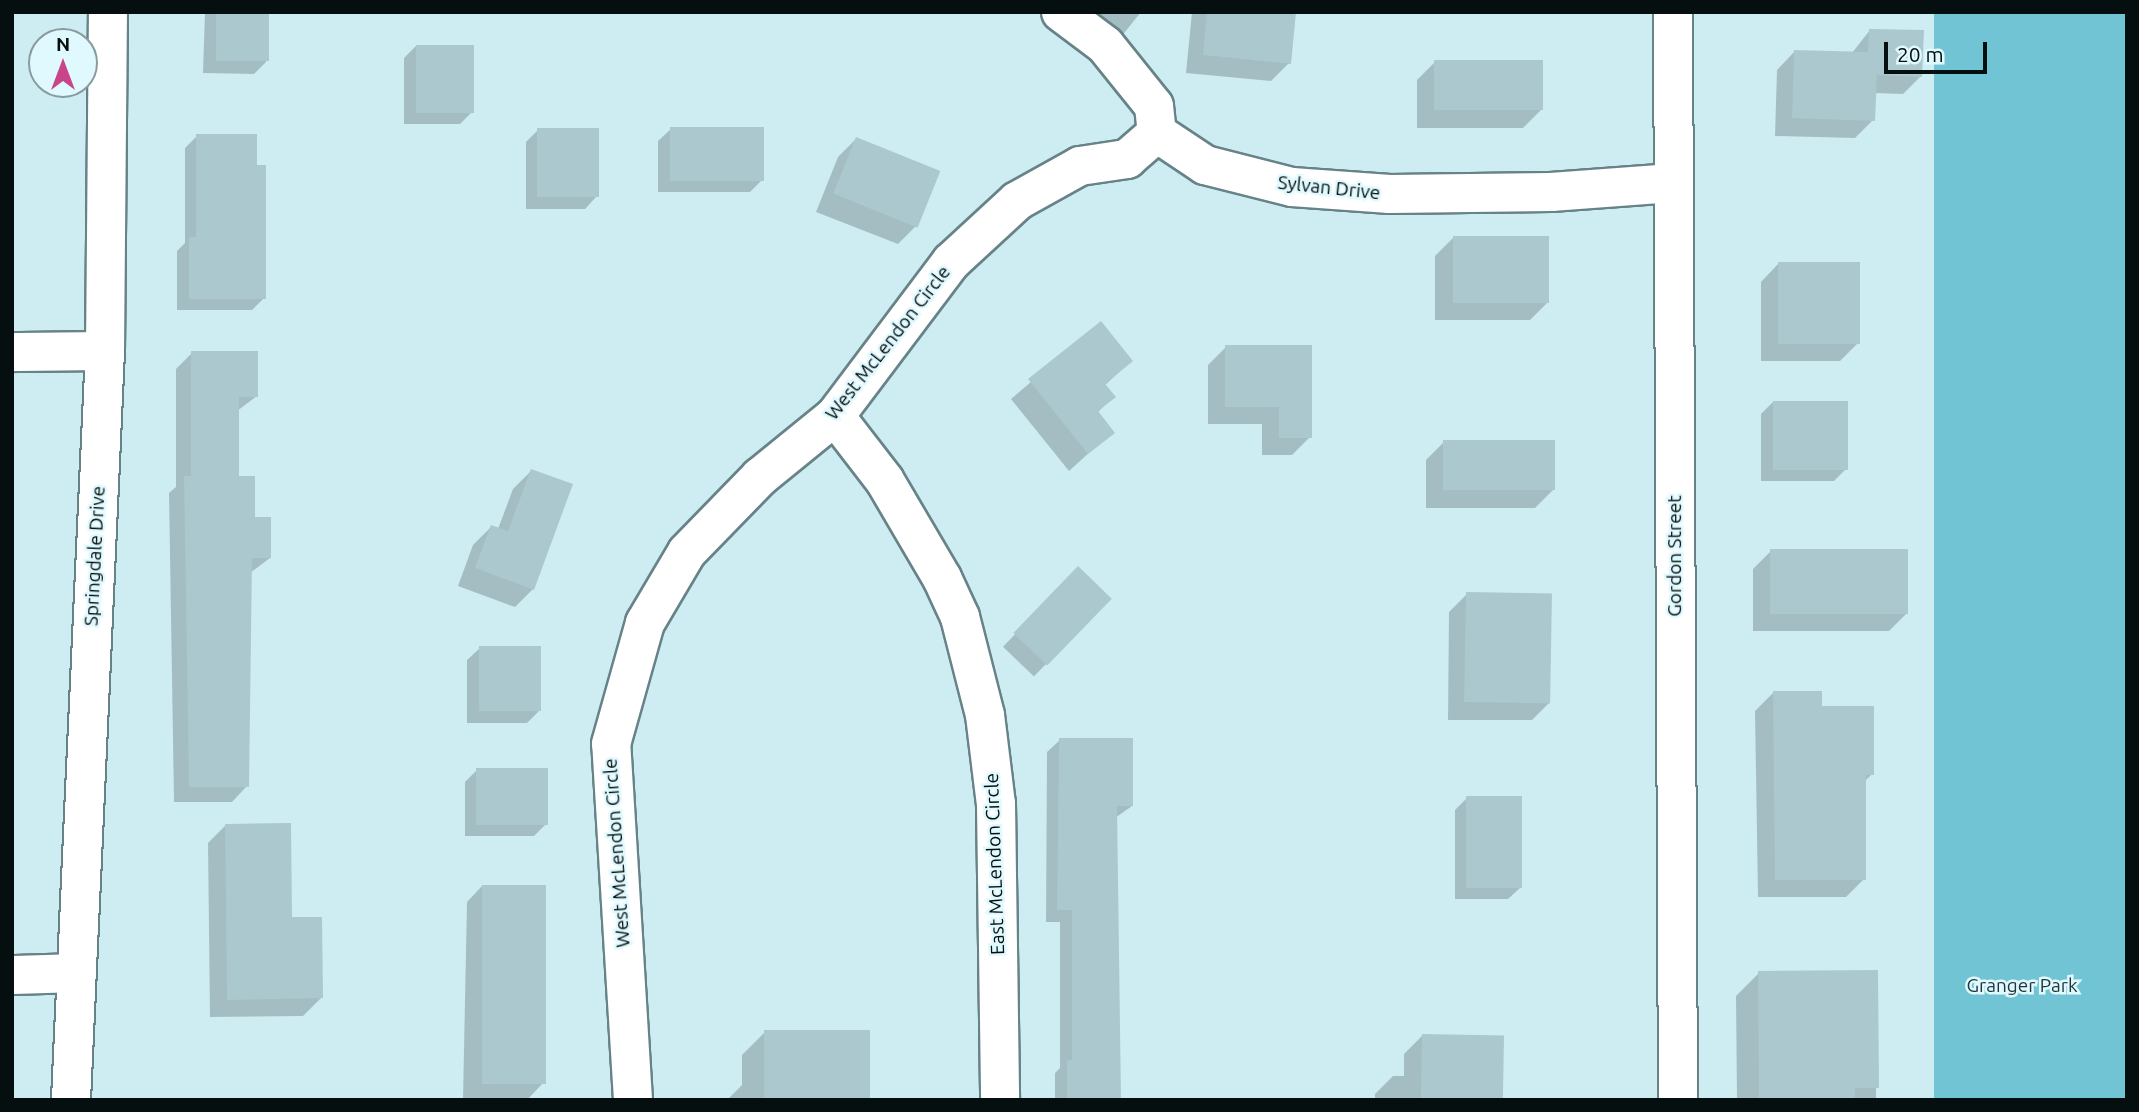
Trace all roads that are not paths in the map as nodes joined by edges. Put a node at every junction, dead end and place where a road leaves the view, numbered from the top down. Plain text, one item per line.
1 (108, 12) edge
2 (1061, 12) edge
3 (1673, 12) edge
4 (1157, 133) junction
5 (1673, 183) junction
6 (105, 351) junction
7 (12, 352) edge
8 (835, 416) junction
9 (75, 973) junction
10 (12, 975) edge
11 (71, 1100) edge
12 (633, 1100) edge
13 (1000, 1100) edge
14 (1678, 1100) edge

1 - 6 street, Springdale Drive
2 - 4 street
3 - 5 street, Gordon Street
4 - 5 street, Sylvan Drive
4 - 8 street, West McLendon Circle
5 - 14 street, Gordon Street
6 - 7 street
6 - 9 street, Springdale Drive
8 - 12 street, West McLendon Circle
8 - 13 street, East McLendon Circle
9 - 10 street
9 - 11 street, Springdale Drive

